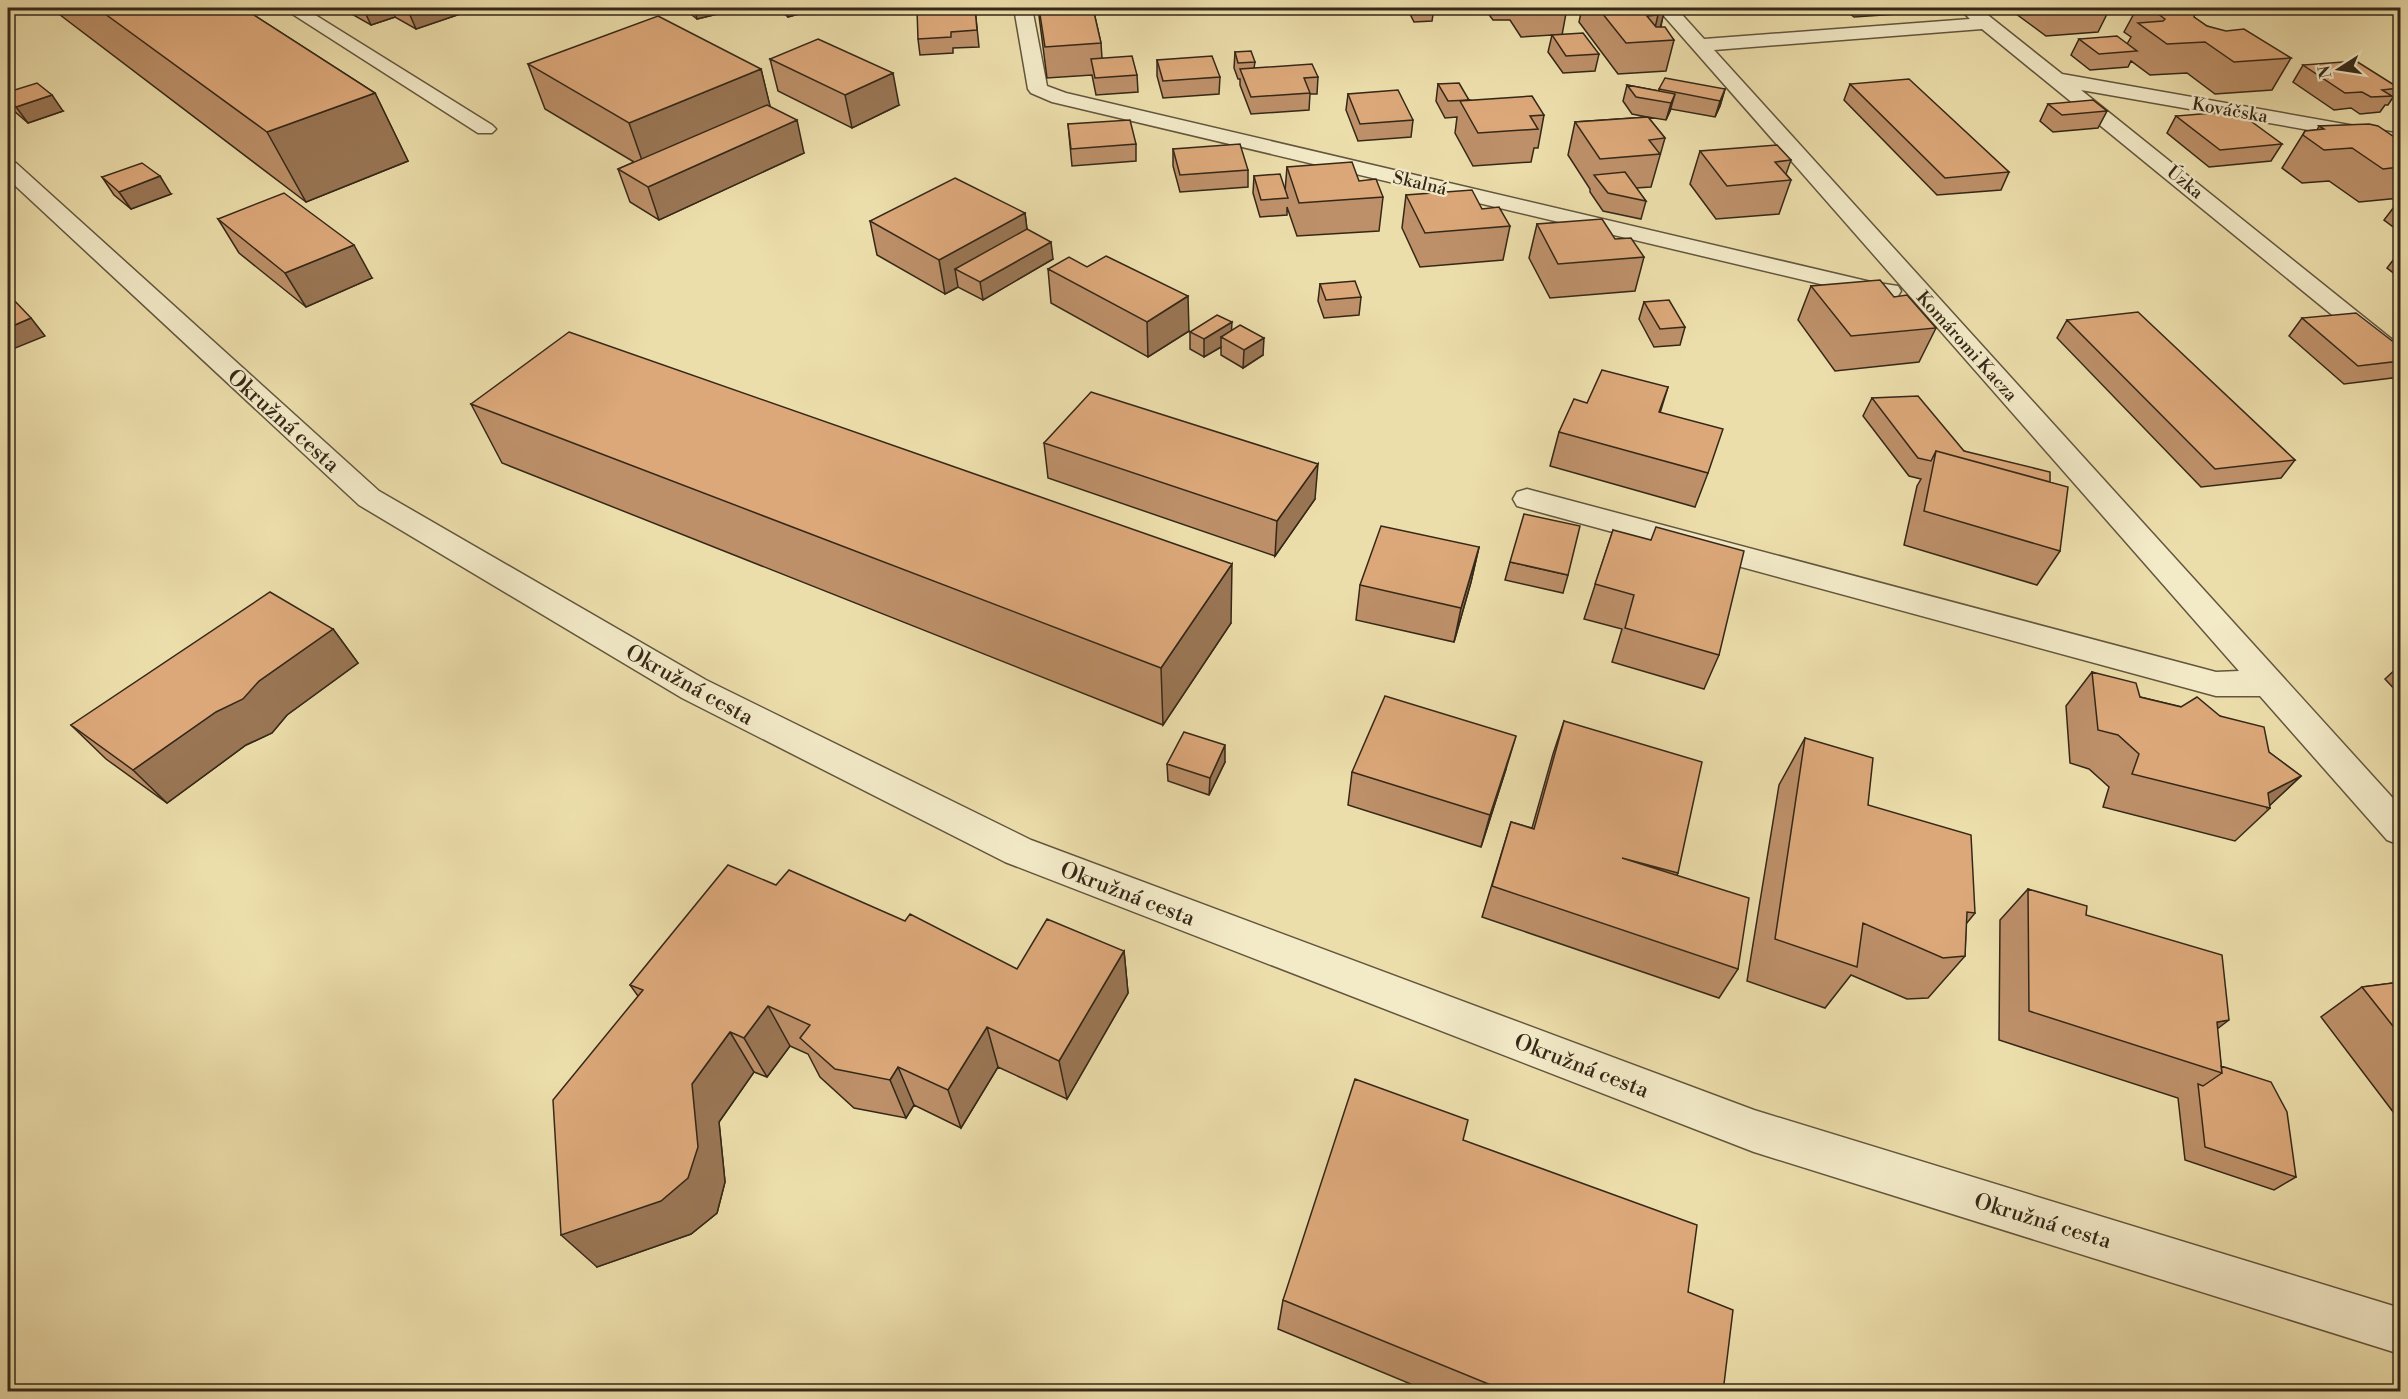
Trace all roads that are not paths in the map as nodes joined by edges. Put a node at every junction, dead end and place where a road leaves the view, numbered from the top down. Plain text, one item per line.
1 (292, 8) edge
2 (1023, 8) edge
3 (1666, 8) edge
4 (1968, 8) edge
5 (1987, 23) junction
6 (1698, 45) junction
7 (2059, 80) junction
8 (484, 129) dead end
9 (2400, 140) edge
10 (8, 168) edge
11 (1921, 294) junction
12 (2400, 358) edge
13 (1527, 499) dead end
14 (2270, 683) junction
15 (2400, 830) edge
16 (2400, 1331) edge

1 - 8 street
2 - 11 street, Skalná
3 - 6 street, Komáromi Kacza
4 - 5 street, Úzka
5 - 6 street
5 - 7 street, Úzka
6 - 11 street, Komáromi Kacza
7 - 9 street, Kováčska
7 - 12 street, Úzka
10 - 16 street, Okružná cesta
11 - 14 street, Komáromi Kacza
13 - 14 street
14 - 15 street, Komáromi Kacza

